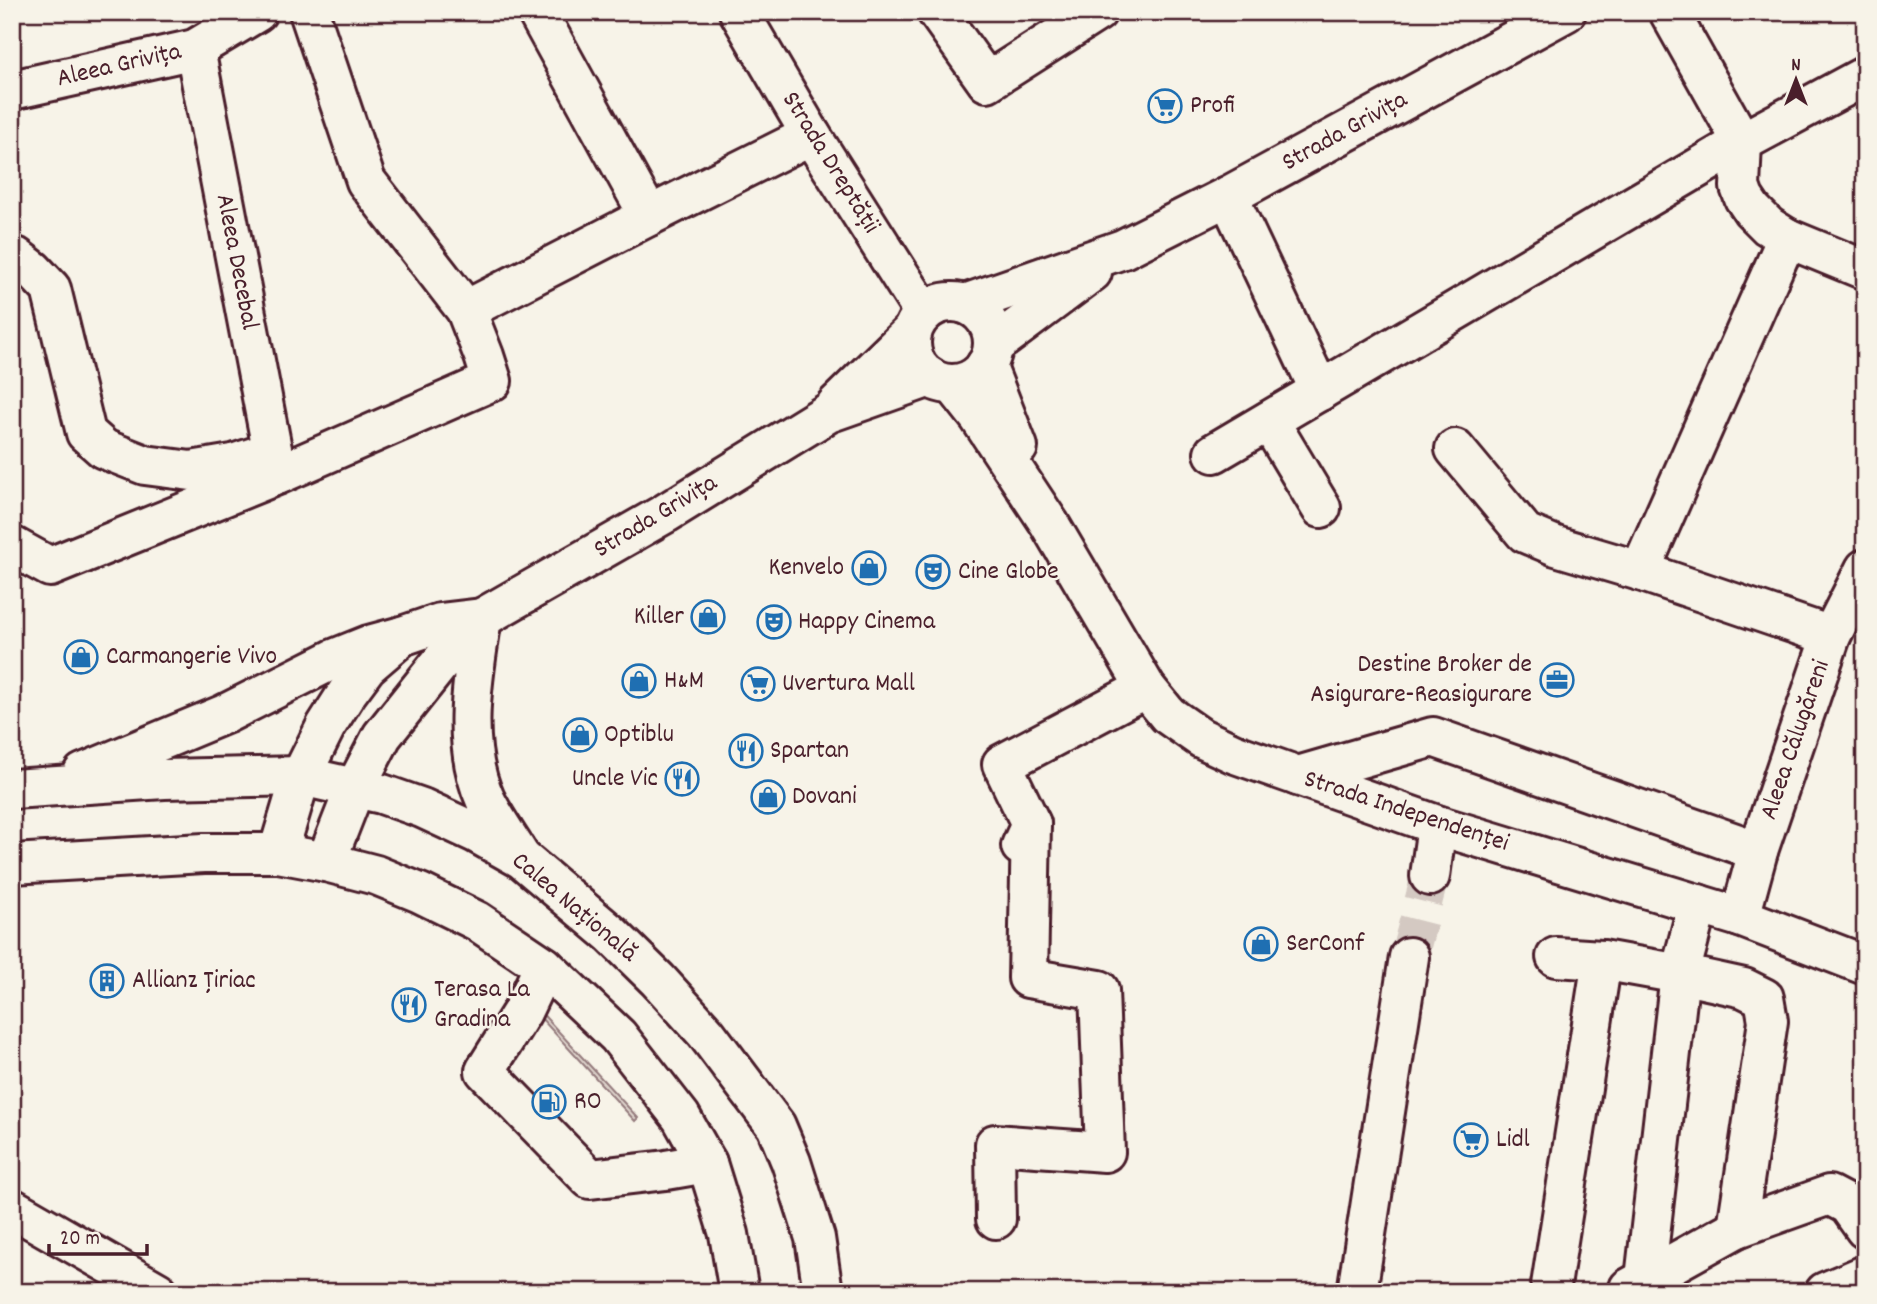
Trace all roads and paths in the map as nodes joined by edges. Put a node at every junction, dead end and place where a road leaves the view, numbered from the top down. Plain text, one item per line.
1 (309, 12) edge
2 (537, 12) edge
3 (739, 12) edge
4 (937, 12) edge
5 (1097, 12) edge
6 (1566, 12) edge
7 (1669, 12) edge
8 (239, 17) edge
9 (195, 49) junction
10 (1865, 76) edge
11 (12, 90) edge
12 (810, 135) junction
13 (1742, 142) junction
14 (1228, 196) junction
15 (649, 215) junction
16 (1787, 238) junction
17 (1122, 249) junction
18 (12, 257) edge
19 (1865, 270) edge
20 (965, 304) junction
21 (466, 310) junction
22 (918, 322) junction
23 (989, 356) junction
24 (942, 381) junction
25 (1320, 391) junction
26 (828, 413) junction
27 (1269, 421) junction
28 (1455, 449) dead end
29 (1214, 453) dead end
30 (275, 463) junction
31 (1321, 508) dead end
32 (1049, 523) junction
33 (12, 546) edge
34 (1865, 569) edge
35 (1640, 571) junction
36 (482, 618) junction
37 (402, 636) junction
38 (1831, 636) junction
39 (1146, 688) junction
40 (301, 776) junction
41 (1298, 776) junction
42 (51, 786) junction
43 (355, 788) junction
44 (12, 789) edge
45 (1031, 824) junction
46 (1437, 825) junction
47 (1758, 851) junction
48 (278, 853) junction
49 (522, 859) junction
50 (326, 862) junction
51 (12, 864) edge
52 (1009, 874) dead end
53 (1430, 876) tunnel mouth
54 (1698, 905) junction
55 (1740, 917) junction
56 (1409, 957) tunnel mouth
57 (1556, 957) dead end
58 (1602, 960) junction
59 (1865, 965) edge
60 (544, 966) junction
61 (1680, 974) junction
62 (706, 1163) junction
63 (12, 1208) edge
64 (996, 1219) dead end
65 (1737, 1228) junction
66 (1865, 1229) edge
67 (1865, 1275) edge
68 (1634, 1285) edge
69 (158, 1292) edge
70 (739, 1292) edge
71 (823, 1292) edge
72 (1357, 1292) edge
73 (1550, 1292) edge
74 (1825, 1292) edge

1 - 21 street
2 - 15 street
3 - 12 street, Strada Dreptății
4 - 5 street
6 - 14 street, Strada Grivița
7 - 13 street
8 - 9 street, Aleea Grivița
9 - 11 street, Aleea Grivița
9 - 30 street, Aleea Decebal
10 - 13 street
12 - 15 street
12 - 22 street, Strada Dreptății
13 - 16 street
13 - 25 street
14 - 17 street, Strada Grivița
14 - 25 street
15 - 21 street
16 - 19 street
16 - 35 street
17 - 20 street, Strada Grivița
17 - 23 street, Strada Grivița
18 - 30 street
20 - 22 street
20 - 23 street
21 - 30 street
22 - 24 street
22 - 26 street, Strada Grivița
23 - 24 street
23 - 32 street, Strada Independenței
24 - 26 street, Strada Grivița
24 - 32 street, Strada Independenței
25 - 27 street
26 - 36 street, Strada Grivița
27 - 29 street
27 - 31 street
28 - 35 street
30 - 33 street
32 - 39 street, Strada Independenței
34 - 38 street, Aleea Călugăreni
35 - 38 street
36 - 37 street, Strada Grivița
36 - 43 street, Strada Grivița
36 - 49 street
37 - 40 street, Strada Grivița
37 - 42 street
38 - 47 street, Aleea Călugăreni
39 - 41 street, Strada Independenței
39 - 45 street
40 - 42 street, Calea Națională
40 - 43 street, Calea Națională
40 - 48 street, Strada Grivița
41 - 46 street, Strada Independenței
41 - 47 street
42 - 44 street, Calea Națională
43 - 49 street, Calea Națională
43 - 50 street, Strada Grivița
45 - 52 street
45 - 64 street
46 - 53 street
46 - 54 street, Strada Independenței
47 - 55 street, Aleea Călugăreni
48 - 50 street
48 - 51 street
49 - 71 street, Calea Națională
50 - 60 street
54 - 55 street, Strada Independenței
54 - 61 street
55 - 59 street, Strada Independenței
56 - 72 street
57 - 58 street
58 - 61 street
58 - 73 street
60 - 62 street
60 - 62 street
61 - 65 street
61 - 68 street
62 - 70 street
63 - 69 street
65 - 66 street
65 - 68 street
67 - 74 street

